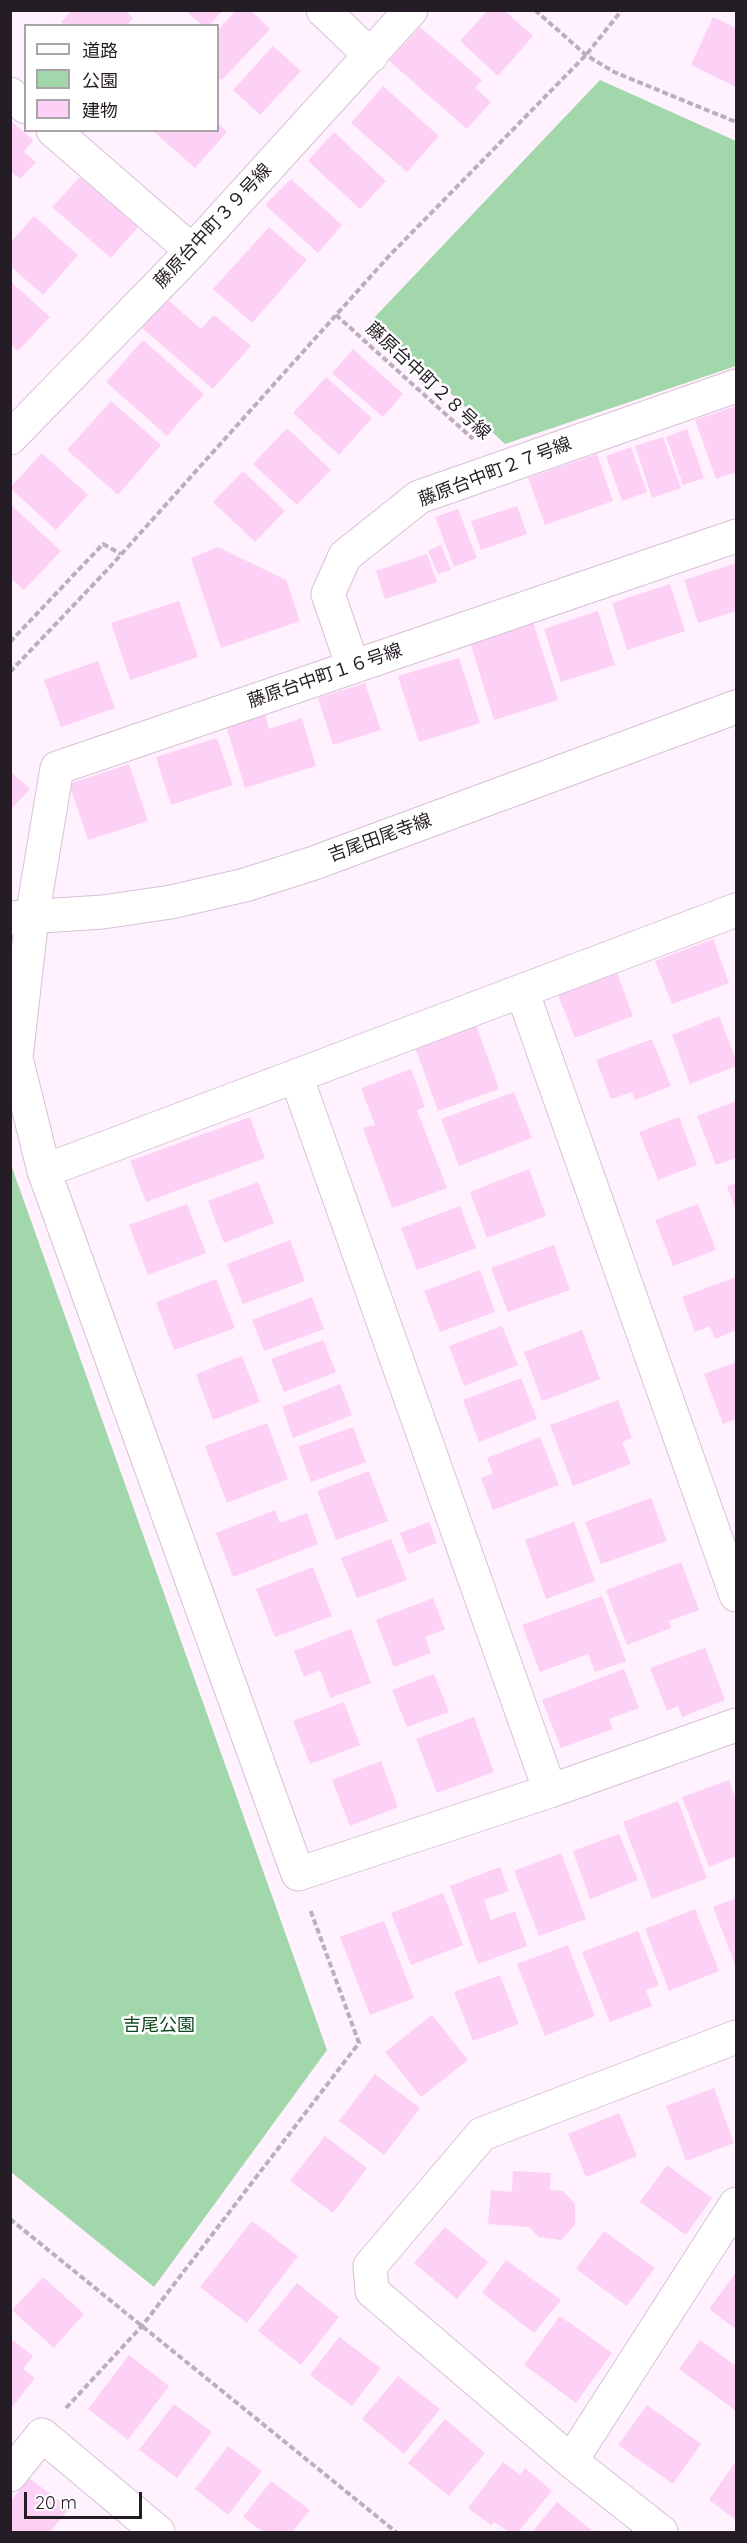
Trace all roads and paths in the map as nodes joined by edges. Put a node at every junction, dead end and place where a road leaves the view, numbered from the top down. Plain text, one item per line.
1 (322, 10) edge
2 (411, 10) edge
3 (534, 10) edge
4 (622, 10) edge
5 (586, 55) junction
6 (371, 56) junction
7 (10, 94) edge
8 (24, 105) edge
9 (736, 122) edge
10 (55, 132) edge
11 (192, 250) junction
12 (336, 315) junction
13 (736, 386) edge
14 (10, 438) edge
15 (500, 468) junction
16 (736, 536) edge
17 (122, 554) junction
18 (10, 642) edge
19 (353, 667) junction
20 (10, 672) edge
21 (736, 707) edge
22 (736, 910) edge
23 (21, 918) edge
24 (522, 991) junction
25 (296, 1076) junction
26 (44, 1171) junction
27 (736, 1595) edge
28 (736, 1725) edge
29 (550, 1791) junction
30 (298, 1874) junction
31 (736, 2037) edge
32 (736, 2204) edge
33 (10, 2219) edge
34 (142, 2326) junction
35 (42, 2435) junction
36 (571, 2461) junction
37 (10, 2475) edge
38 (158, 2532) edge
39 (396, 2532) edge
40 (661, 2532) edge

1 - 6 street
2 - 6 street, 藤原台中町３９号線
3 - 5 path
4 - 5 path
5 - 9 path
5 - 12 path
6 - 11 street, 藤原台中町３９号線
7 - 8 street
10 - 11 street
11 - 14 street, 藤原台中町３９号線
12 - 15 path, 藤原台中町２８号線
12 - 17 path
13 - 15 street, 藤原台中町２７号線
15 - 19 street, 藤原台中町２７号線
16 - 19 street, 藤原台中町１６号線
17 - 18 path
17 - 20 path
19 - 23 street, 藤原台中町１６号線
21 - 23 street, 吉尾田尾寺線
22 - 24 street
23 - 26 street
24 - 25 street
24 - 27 street
25 - 26 street
25 - 29 street
26 - 30 street
28 - 29 street
29 - 30 street
30 - 34 path
31 - 36 street
32 - 36 street
33 - 34 path
34 - 35 path
34 - 39 path
35 - 37 street
35 - 38 street
36 - 40 street

